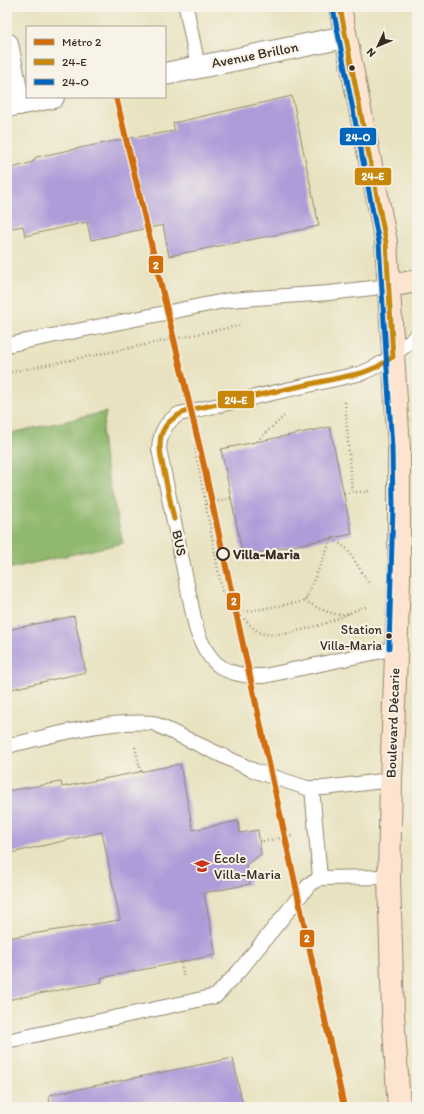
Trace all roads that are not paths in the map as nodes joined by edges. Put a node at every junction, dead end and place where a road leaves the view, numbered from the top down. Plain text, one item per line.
1 (186, 7) edge
2 (340, 7) edge
3 (346, 37) junction
4 (7, 44) edge
5 (198, 67) junction
6 (166, 74) edge
7 (48, 98) edge
8 (13, 105) edge
9 (417, 281) edge
10 (389, 286) junction
11 (417, 335) edge
12 (7, 345) edge
13 (393, 357) junction
14 (396, 648) junction
15 (7, 746) edge
16 (391, 780) junction
17 (312, 788) junction
18 (389, 877) junction
19 (320, 878) junction
20 (7, 1041) edge
21 (399, 1107) edge

1 - 5 lane
2 - 3 main road, Boulevard Décarie
3 - 5 street, Avenue Brillon
3 - 10 main road, Boulevard Décarie
4 - 8 street
5 - 6 street, Avenue Brillon
7 - 8 street
9 - 10 main road
10 - 12 lane
10 - 13 main road, Boulevard Décarie
11 - 13 lane, BUS
13 - 14 main road, Boulevard Décarie
13 - 14 lane, BUS
14 - 16 main road, Boulevard Décarie
15 - 17 lane
16 - 17 lane
16 - 18 main road, Boulevard Décarie
17 - 19 lane
18 - 19 lane
18 - 21 main road, Boulevard Décarie
19 - 20 lane

